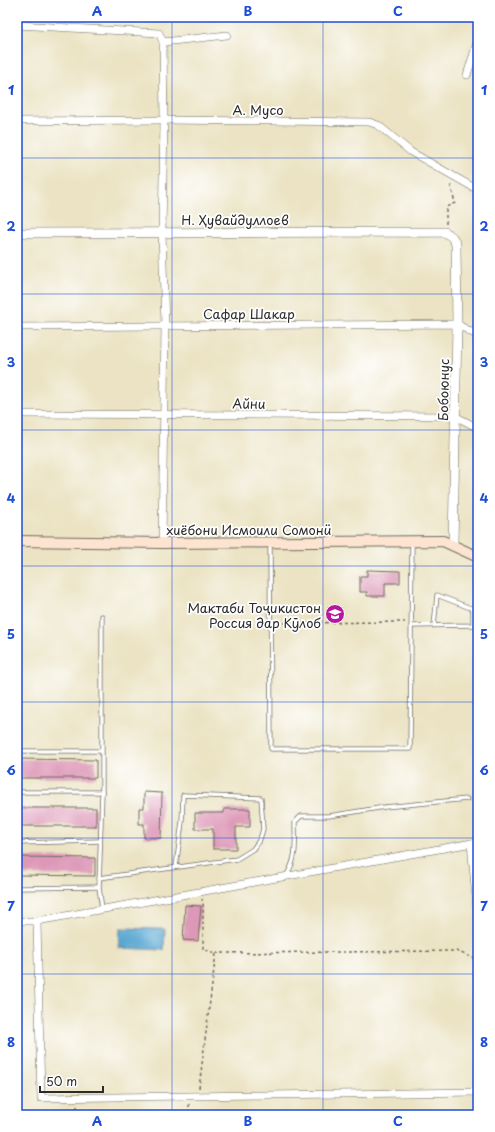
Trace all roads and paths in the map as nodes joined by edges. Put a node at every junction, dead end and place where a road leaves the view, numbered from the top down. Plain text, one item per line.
1 (17, 25) edge
2 (227, 35) dead end
3 (478, 40) edge
4 (163, 42) junction
5 (467, 75) dead end
6 (164, 120) junction
7 (17, 121) edge
8 (448, 173) junction
9 (478, 190) edge
10 (162, 232) junction
11 (17, 233) edge
12 (449, 234) junction
13 (457, 324) junction
14 (165, 326) junction
15 (17, 327) edge
16 (478, 336) edge
17 (17, 414) edge
18 (164, 414) junction
19 (455, 416) junction
20 (478, 428) edge
21 (17, 541) edge
22 (270, 542) junction
23 (412, 542) junction
24 (162, 543) junction
25 (453, 546) junction
26 (478, 557) edge
27 (102, 616) dead end
28 (271, 623) junction
29 (411, 624) junction
30 (434, 626) junction
31 (17, 751) edge
32 (102, 751) junction
33 (17, 792) edge
34 (102, 792) junction
35 (467, 799) dead end
36 (100, 842) junction
37 (474, 842) edge
38 (17, 843) edge
39 (176, 867) junction
40 (286, 877) junction
41 (99, 878) junction
42 (99, 887) junction
43 (17, 888) edge
44 (201, 891) junction
45 (102, 908) junction
46 (478, 920) edge
47 (17, 921) edge
48 (36, 921) junction
49 (216, 953) junction
50 (478, 960) edge
51 (478, 1092) edge
52 (189, 1096) junction
53 (198, 1096) junction
54 (77, 1098) junction
55 (77, 1115) edge
56 (189, 1115) edge

1 - 4 street
2 - 4 street
3 - 5 street
4 - 6 street
6 - 7 street, А. Мусо
6 - 8 street, А. Мусо
6 - 10 street
8 - 9 street, А. Мусо
8 - 12 path
10 - 11 street, Н. Ҳувайдуллоев
10 - 12 street, Н. Ҳувайдуллоев
10 - 14 street
12 - 13 street, Бобоюнус
13 - 14 street, Сафар Шакар
13 - 16 street
13 - 19 street, Бобоюнус
14 - 15 street, Сафар Шакар
14 - 18 street
17 - 18 street, Айни
18 - 19 street, Айни
18 - 24 street
19 - 20 street, Айни
19 - 25 street, Бобоюнус
21 - 24 main road, хиёбони Исмоили Сомонӣ
22 - 23 main road, хиёбони Исмоили Сомонӣ
22 - 24 main road, хиёбони Исмоили Сомонӣ
22 - 28 lane
23 - 25 main road, хиёбони Исмоили Сомонӣ
23 - 29 lane
25 - 26 main road, хиёбони Исмоили Сомонӣ
27 - 32 lane
28 - 29 path
28 - 29 lane
29 - 30 lane
30 - 30 lane
31 - 32 lane
32 - 34 lane
33 - 34 lane
34 - 36 lane
35 - 40 lane
36 - 38 lane
36 - 41 lane
37 - 40 street
37 - 46 street
39 - 39 lane
39 - 41 lane
40 - 44 street
41 - 42 lane
42 - 43 lane
42 - 45 lane
44 - 45 street
44 - 49 path
45 - 48 street
47 - 48 street
48 - 54 street
49 - 50 path
49 - 53 path
51 - 53 street
52 - 53 street
52 - 54 street
52 - 56 path
54 - 55 path

